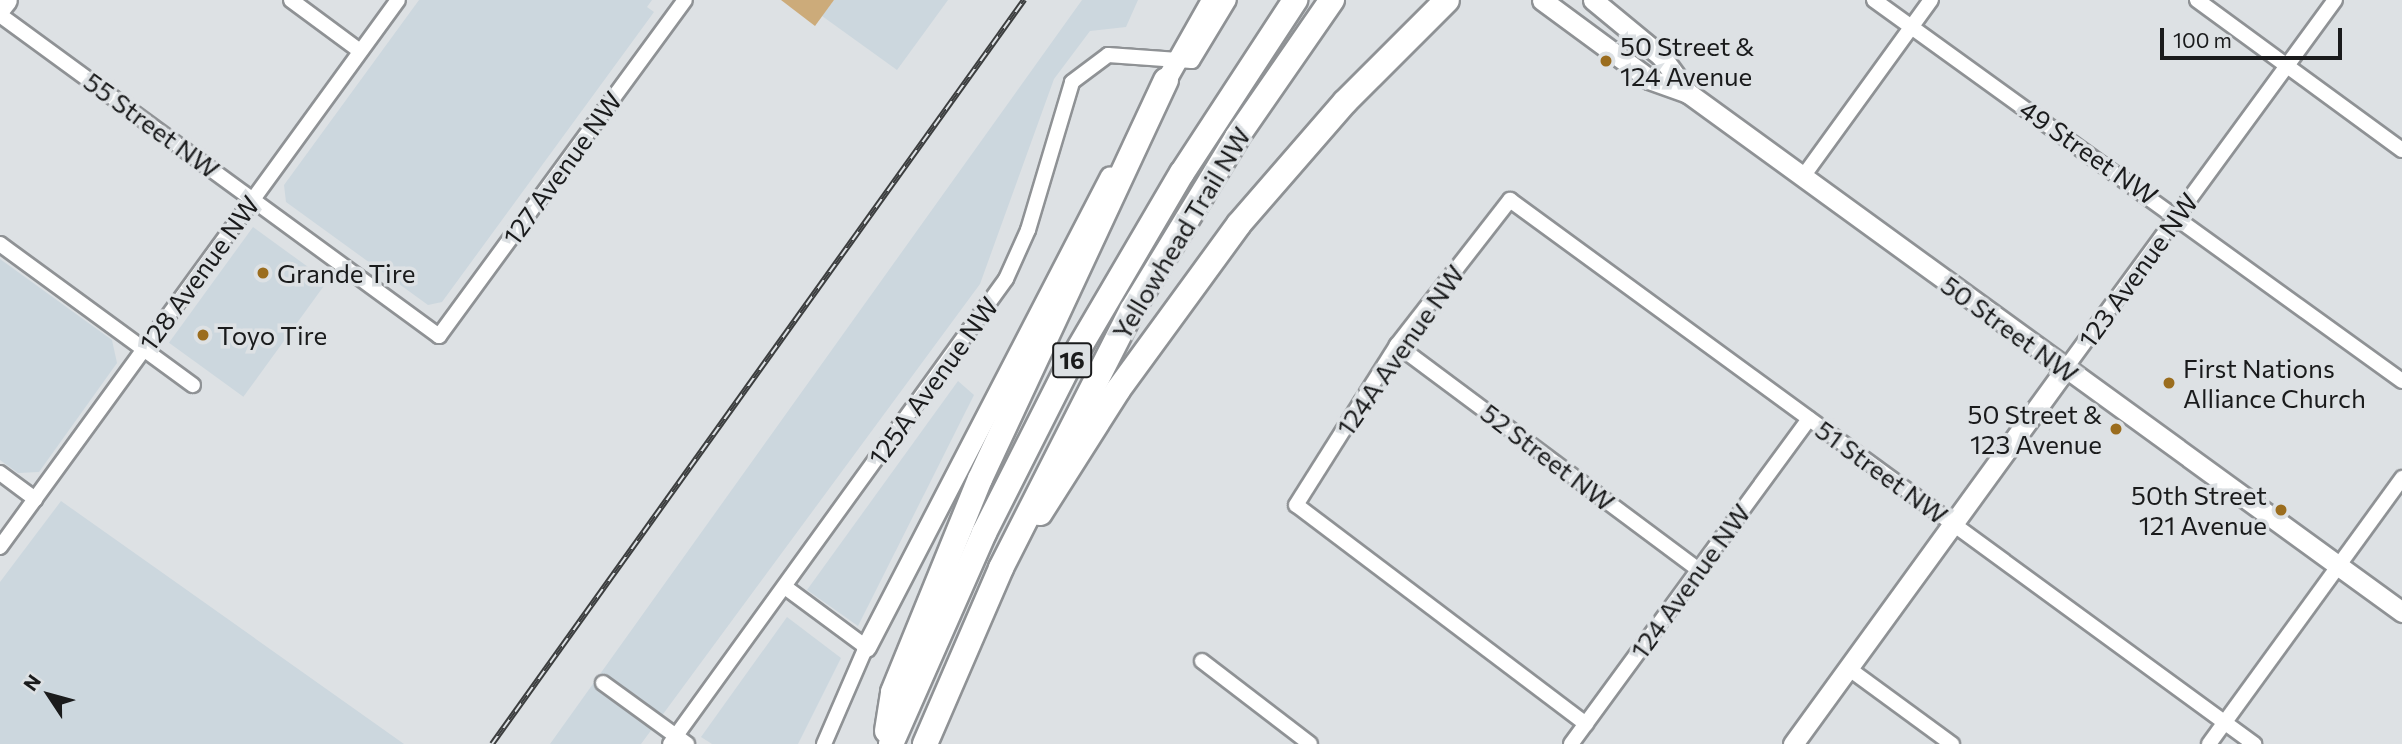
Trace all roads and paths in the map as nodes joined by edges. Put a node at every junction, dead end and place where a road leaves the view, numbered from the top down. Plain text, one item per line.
1 (6, 0) edge
2 (291, 0) edge
3 (397, 0) edge
4 (685, 0) edge
5 (1211, 0) edge
6 (1229, 0) edge
7 (1295, 0) edge
8 (1332, 0) edge
9 (1423, 0) edge
10 (1447, 0) edge
11 (1542, 0) edge
12 (1592, 0) edge
13 (1874, 0) edge
14 (1931, 0) edge
15 (2197, 0) edge
16 (2335, 0) edge
17 (0, 9) edge
18 (0, 15) edge
19 (1912, 27) junction
20 (360, 51) junction
21 (2287, 66) junction
22 (1171, 72) junction
23 (1688, 93) junction
24 (1345, 102) junction
25 (2402, 150) edge
26 (1802, 178) junction
27 (253, 199) junction
28 (1510, 200) joint
29 (2180, 216) junction
30 (0, 244) edge
31 (439, 336) joint
32 (1397, 345) junction
33 (144, 349) junction
34 (2065, 369) junction
35 (2402, 381) edge
36 (193, 386) dead end
37 (1809, 419) junction
38 (0, 473) edge
39 (2402, 478) edge
40 (35, 499) junction
41 (1953, 524) junction
42 (0, 547) edge
43 (2339, 566) junction
44 (1001, 568) junction
45 (1699, 569) junction
46 (785, 587) junction
47 (2402, 612) edge
48 (866, 647) junction
49 (1202, 661) dead end
50 (1848, 668) junction
51 (603, 683) dead end
52 (2225, 723) junction
53 (1586, 724) junction
54 (677, 741) edge
55 (824, 744) edge
56 (885, 744) edge
57 (891, 744) edge
58 (925, 744) edge
59 (1310, 744) edge
60 (1572, 744) edge
61 (1793, 744) edge
62 (1952, 744) edge
63 (2209, 744) edge
64 (2254, 744) edge

1 - 17 main road
2 - 20 street
3 - 20 street, 128 Avenue NW
4 - 31 street, 127 Avenue NW
5 - 22 main road
6 - 22 street
7 - 57 highway, Yellowhead Trail NW / 16
8 - 44 highway, Yellowhead Trail NW / 16
9 - 24 highway
10 - 24 highway
11 - 23 main road, 50 Street NW
12 - 23 main road, 50 Street NW
13 - 19 street, 49 Street NW
14 - 19 street
15 - 21 street
16 - 21 street, 123 Avenue NW
18 - 27 street, 55 Street NW
19 - 26 street
19 - 29 street, 49 Street NW
20 - 27 street, 128 Avenue NW
21 - 25 street
21 - 29 street, 123 Avenue NW
22 - 46 street, 125A Avenue NW
22 - 48 main road
22 - 56 highway
23 - 26 main road, 50 Street NW
24 - 44 highway
26 - 34 main road, 50 Street NW
27 - 31 street, 55 Street NW
27 - 33 street, 128 Avenue NW
28 - 32 street, 124A Avenue NW
28 - 37 street, 51 Street NW
29 - 34 street, 123 Avenue NW
29 - 35 street, 49 Street NW
30 - 33 street
32 - 45 street, 52 Street NW
32 - 53 street, 124A Avenue NW
33 - 36 street
33 - 40 street, 128 Avenue NW
34 - 41 main road, 123 Avenue NW
34 - 43 main road, 50 Street NW
37 - 41 street, 51 Street NW
37 - 45 street, 124 Avenue NW
38 - 40 street
39 - 43 street
40 - 42 street, 128 Avenue NW
41 - 50 main road, 123 Avenue NW
41 - 52 street, 51 Street NW
43 - 47 main road, 50 Street NW
43 - 52 street
44 - 58 highway, Yellowhead Trail NW / 16
45 - 53 street, 124 Avenue NW
46 - 48 street
46 - 54 street, 125A Avenue NW
48 - 55 street
49 - 59 street
50 - 61 main road, 123 Avenue NW
50 - 62 street
51 - 54 street
52 - 63 street
52 - 64 street, 51 Street NW
53 - 60 street, 124 Avenue NW

